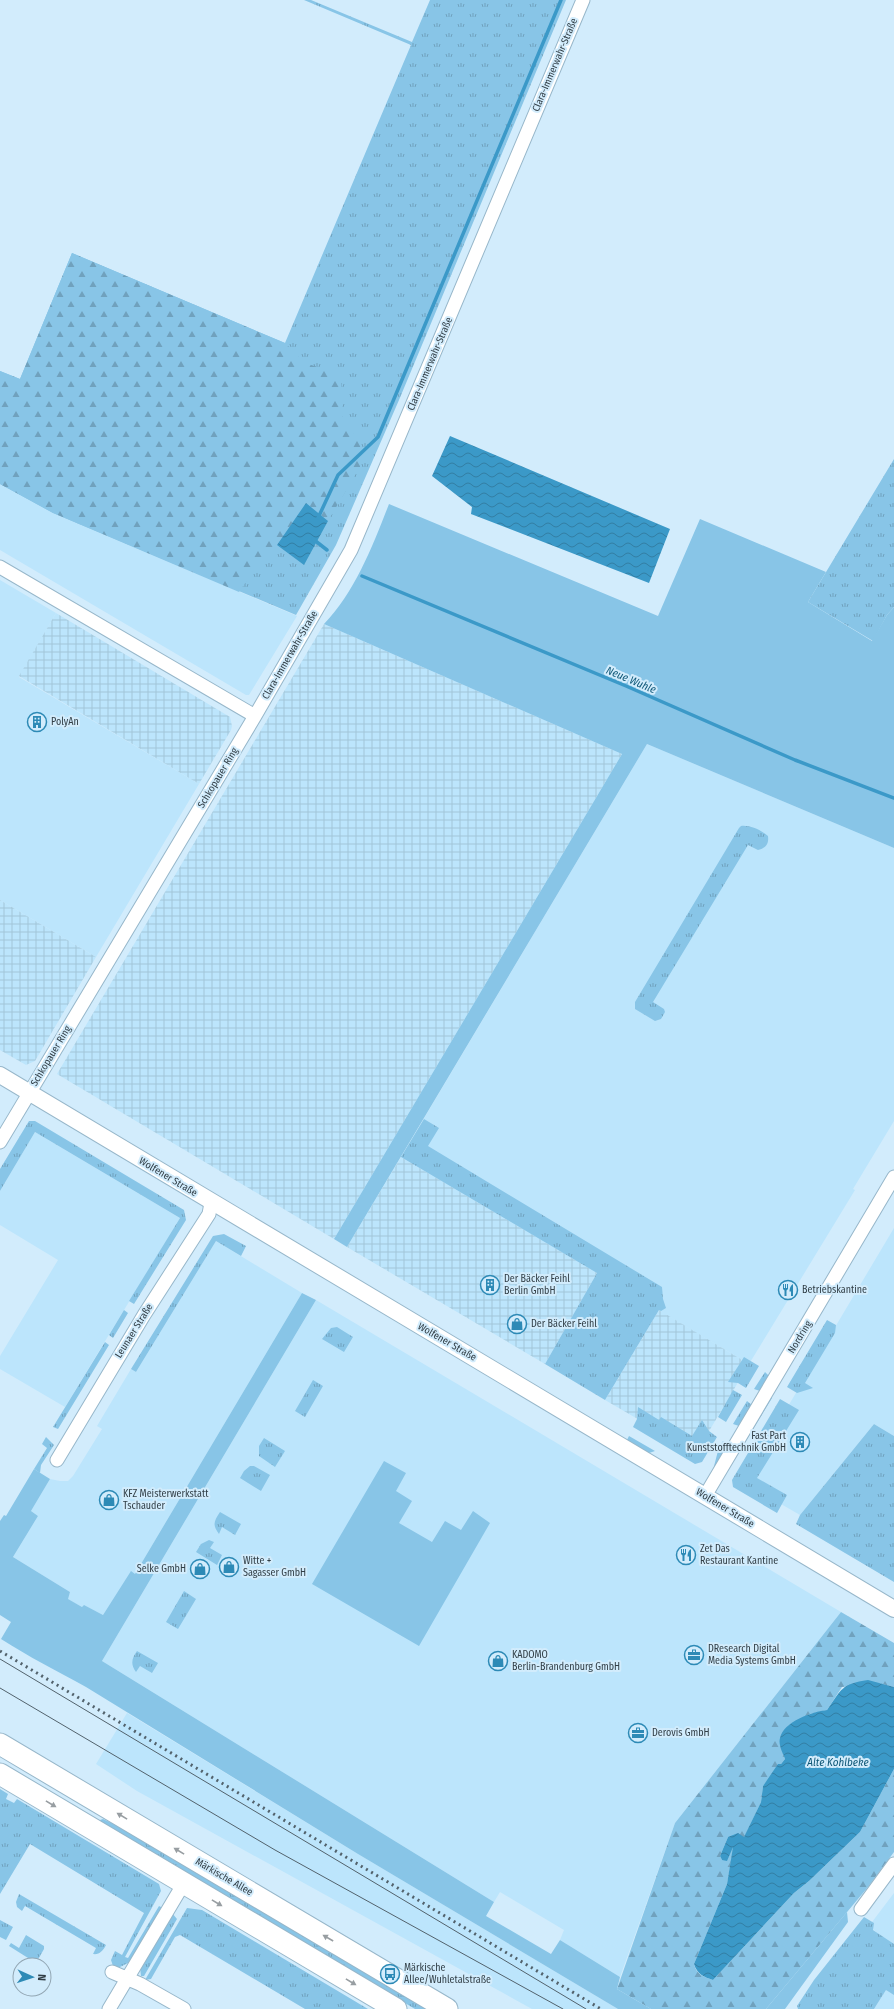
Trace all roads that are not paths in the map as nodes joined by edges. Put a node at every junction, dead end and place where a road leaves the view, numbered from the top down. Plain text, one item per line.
1 (583, 0) edge
2 (0, 567) edge
3 (254, 716) junction
4 (0, 1075) edge
5 (29, 1093) junction
6 (0, 1142) edge
7 (894, 1177) edge
8 (211, 1203) junction
9 (57, 1460) dead end
10 (705, 1496) junction
11 (894, 1609) edge
12 (0, 1744) edge
13 (0, 1774) edge
14 (894, 1864) edge
15 (184, 1883) junction
16 (860, 1909) dead end
17 (112, 1972) dead end
18 (128, 1978) junction
19 (109, 2009) edge
20 (184, 2009) edge
21 (396, 2009) edge
22 (447, 2009) edge

1 - 3 street, Clara-Immerwahr-Straße
2 - 3 street
3 - 5 street, Schkopauer Ring
4 - 5 street, Wolfener Straße
5 - 6 street, Schkopauer Ring
5 - 8 street, Wolfener Straße
7 - 10 street, Nordring
8 - 9 street, Leunaer Straße
8 - 10 street, Wolfener Straße
10 - 11 street, Wolfener Straße
22 -> 12 main road, Märkische Allee
13 -> 15 main road
14 - 16 street
15 - 18 street
15 -> 21 main road
17 - 18 street
18 - 19 street
18 - 20 street

